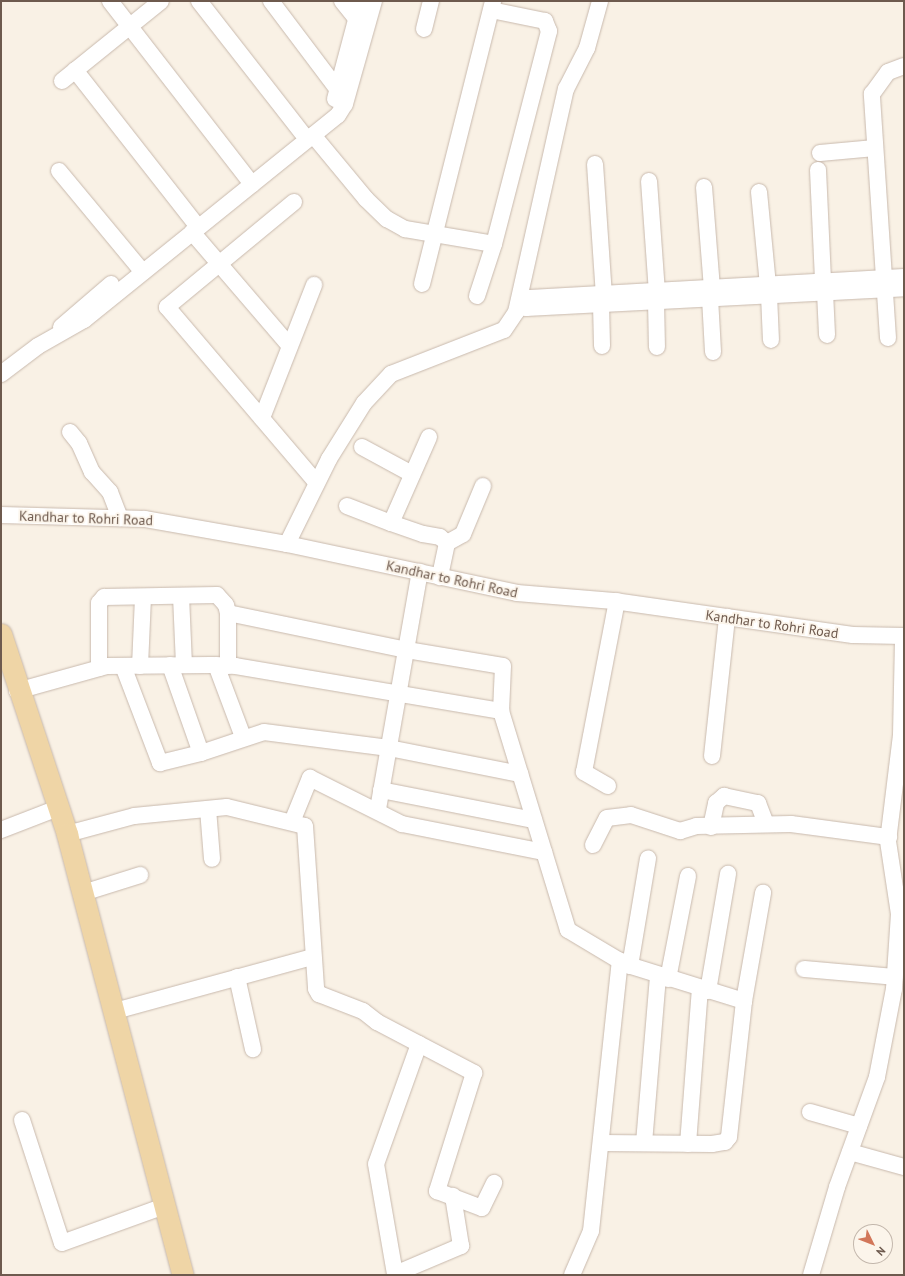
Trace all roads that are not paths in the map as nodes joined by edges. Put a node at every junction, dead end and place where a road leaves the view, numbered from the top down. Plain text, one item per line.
1 (110, 1) edge
2 (161, 1) edge
3 (199, 1) edge
4 (271, 1) edge
5 (342, 1) edge
6 (361, 1) edge
7 (374, 1) edge
8 (431, 1) edge
9 (600, 1) edge
10 (492, 5) edge
11 (356, 18) junction
12 (130, 26) junction
13 (424, 29) dead end
14 (904, 66) edge
15 (75, 70) junction
16 (62, 81) dead end
17 (338, 90) junction
18 (308, 134) junction
19 (875, 148) junction
20 (820, 153) dead end
21 (595, 164) dead end
22 (818, 170) dead end
23 (59, 171) dead end
24 (249, 181) junction
25 (649, 181) dead end
26 (704, 187) dead end
27 (759, 192) dead end
28 (294, 202) dead end
29 (194, 227) junction
30 (434, 234) junction
31 (494, 244) junction
32 (219, 265) junction
33 (139, 268) junction
34 (904, 277) edge
35 (422, 284) dead end
36 (884, 284) junction
37 (314, 285) dead end
38 (824, 287) junction
39 (904, 288) edge
40 (769, 290) junction
41 (711, 293) junction
42 (477, 296) dead end
43 (656, 296) junction
44 (602, 299) junction
45 (827, 335) dead end
46 (888, 338) dead end
47 (771, 340) dead end
48 (289, 345) junction
49 (602, 346) dead end
50 (657, 347) dead end
51 (713, 352) dead end
52 (1, 374) edge
53 (262, 418) junction
54 (70, 432) dead end
55 (429, 438) dead end
56 (362, 447) dead end
57 (412, 474) junction
58 (317, 483) junction
59 (483, 486) dead end
60 (347, 506) dead end
61 (1, 516) edge
62 (120, 518) junction
63 (391, 523) junction
64 (447, 543) junction
65 (287, 544) junction
66 (420, 572) junction
67 (440, 577) junction
68 (181, 596) junction
69 (143, 597) junction
70 (617, 601) junction
71 (228, 613) junction
72 (726, 617) junction
73 (1, 634) edge
74 (903, 636) edge
75 (407, 650) junction
76 (177, 665) junction
77 (123, 666) junction
78 (140, 666) junction
79 (222, 666) junction
80 (100, 668) junction
81 (17, 691) junction
82 (400, 694) junction
83 (501, 711) junction
84 (243, 738) junction
85 (389, 748) junction
86 (201, 753) junction
87 (712, 756) dead end
88 (520, 774) junction
89 (608, 786) dead end
90 (381, 790) junction
91 (58, 808) junction
92 (208, 809) junction
93 (378, 809) junction
94 (534, 820) junction
95 (897, 821) edge
96 (292, 822) junction
97 (766, 824) junction
98 (711, 826) junction
99 (1, 830) edge
100 (67, 834) junction
101 (888, 837) junction
102 (594, 845) dead end
103 (544, 852) junction
104 (648, 858) dead end
105 (212, 859) dead end
106 (728, 874) dead end
107 (140, 875) dead end
108 (688, 876) dead end
109 (83, 892) junction
110 (763, 893) dead end
111 (313, 957) junction
112 (625, 963) junction
113 (804, 969) dead end
114 (237, 977) junction
115 (663, 977) junction
116 (898, 986) edge
117 (704, 990) junction
118 (744, 1001) junction
119 (115, 1011) junction
120 (419, 1044) junction
121 (253, 1049) dead end
122 (810, 1112) dead end
123 (22, 1120) dead end
124 (859, 1126) junction
125 (602, 1143) junction
126 (644, 1143) junction
127 (688, 1144) junction
128 (850, 1152) junction
129 (904, 1167) edge
130 (494, 1183) dead end
131 (453, 1196) junction
132 (164, 1206) junction
133 (183, 1275) edge
134 (572, 1275) edge
135 (811, 1275) edge

1 - 12 street
2 - 12 street
3 - 18 street
4 - 17 street
5 - 11 street
6 - 11 street
7 - 18 street
8 - 13 street
9 - 58 street
10 - 30 street
10 - 31 street
11 - 17 street
12 - 15 street
12 - 24 street
14 - 19 street
15 - 16 street
15 - 29 street
17 - 18 street
18 - 24 street
18 - 30 street
19 - 20 street
19 - 36 street
21 - 44 street
22 - 38 street
23 - 33 street
24 - 29 street
25 - 43 street
26 - 41 street
27 - 40 street
28 - 32 street
29 - 32 street
29 - 33 street
30 - 31 street
30 - 35 street
31 - 42 street
32 - 48 street
32 - 53 street
33 - 52 street
34 - 36 street
36 - 38 street
36 - 39 street
36 - 46 street
37 - 48 street
38 - 40 street
38 - 45 street
40 - 41 street
40 - 47 street
41 - 43 street
41 - 51 street
43 - 44 street
43 - 50 street
44 - 49 street
48 - 53 street
53 - 58 street
54 - 62 street
55 - 57 street
56 - 57 street
57 - 63 street
58 - 65 street
59 - 64 street
60 - 63 street
61 - 62 street, Kandhar to Rohri Road
62 - 65 street, Kandhar to Rohri Road
63 - 64 street
64 - 67 street
65 - 66 street, Kandhar to Rohri Road
66 - 67 street, Kandhar to Rohri Road
66 - 75 street
67 - 70 street, Kandhar to Rohri Road
68 - 69 street
68 - 71 street
68 - 76 street
69 - 78 street
69 - 80 street
70 - 72 street, Kandhar to Rohri Road
70 - 89 street
71 - 75 street
71 - 79 street
72 - 74 street, Kandhar to Rohri Road
72 - 87 street
73 - 81 main road
74 - 95 street
75 - 82 street
75 - 83 street
76 - 78 street
76 - 79 street
76 - 86 street
77 - 78 street
77 - 80 street
77 - 86 street
79 - 82 street
79 - 84 street
80 - 81 street
81 - 91 main road
82 - 83 street
82 - 85 street
83 - 88 street
84 - 85 street
84 - 86 street
85 - 88 street
85 - 90 street
88 - 94 street
90 - 93 street
90 - 94 street
91 - 99 street
91 - 100 main road
92 - 96 street
92 - 100 street
92 - 105 street
93 - 96 street
93 - 103 street
94 - 103 street
95 - 101 street
96 - 111 street
97 - 98 street
97 - 98 street
97 - 101 street
98 - 102 street
100 - 109 main road
101 - 116 street
103 - 112 street
104 - 112 street
106 - 117 street
107 - 109 street
108 - 115 street
109 - 119 main road
110 - 118 street
111 - 114 street
111 - 120 street
112 - 115 street
112 - 125 street
113 - 116 street
114 - 119 street
114 - 121 street
115 - 117 street
115 - 126 street
116 - 124 street
117 - 118 street
117 - 127 street
118 - 127 street
119 - 132 main road
120 - 131 street
120 - 131 street
122 - 124 street
123 - 132 street
124 - 128 street
125 - 126 street
125 - 134 street
126 - 127 street
128 - 129 street
128 - 135 street
130 - 131 street
132 - 133 main road

